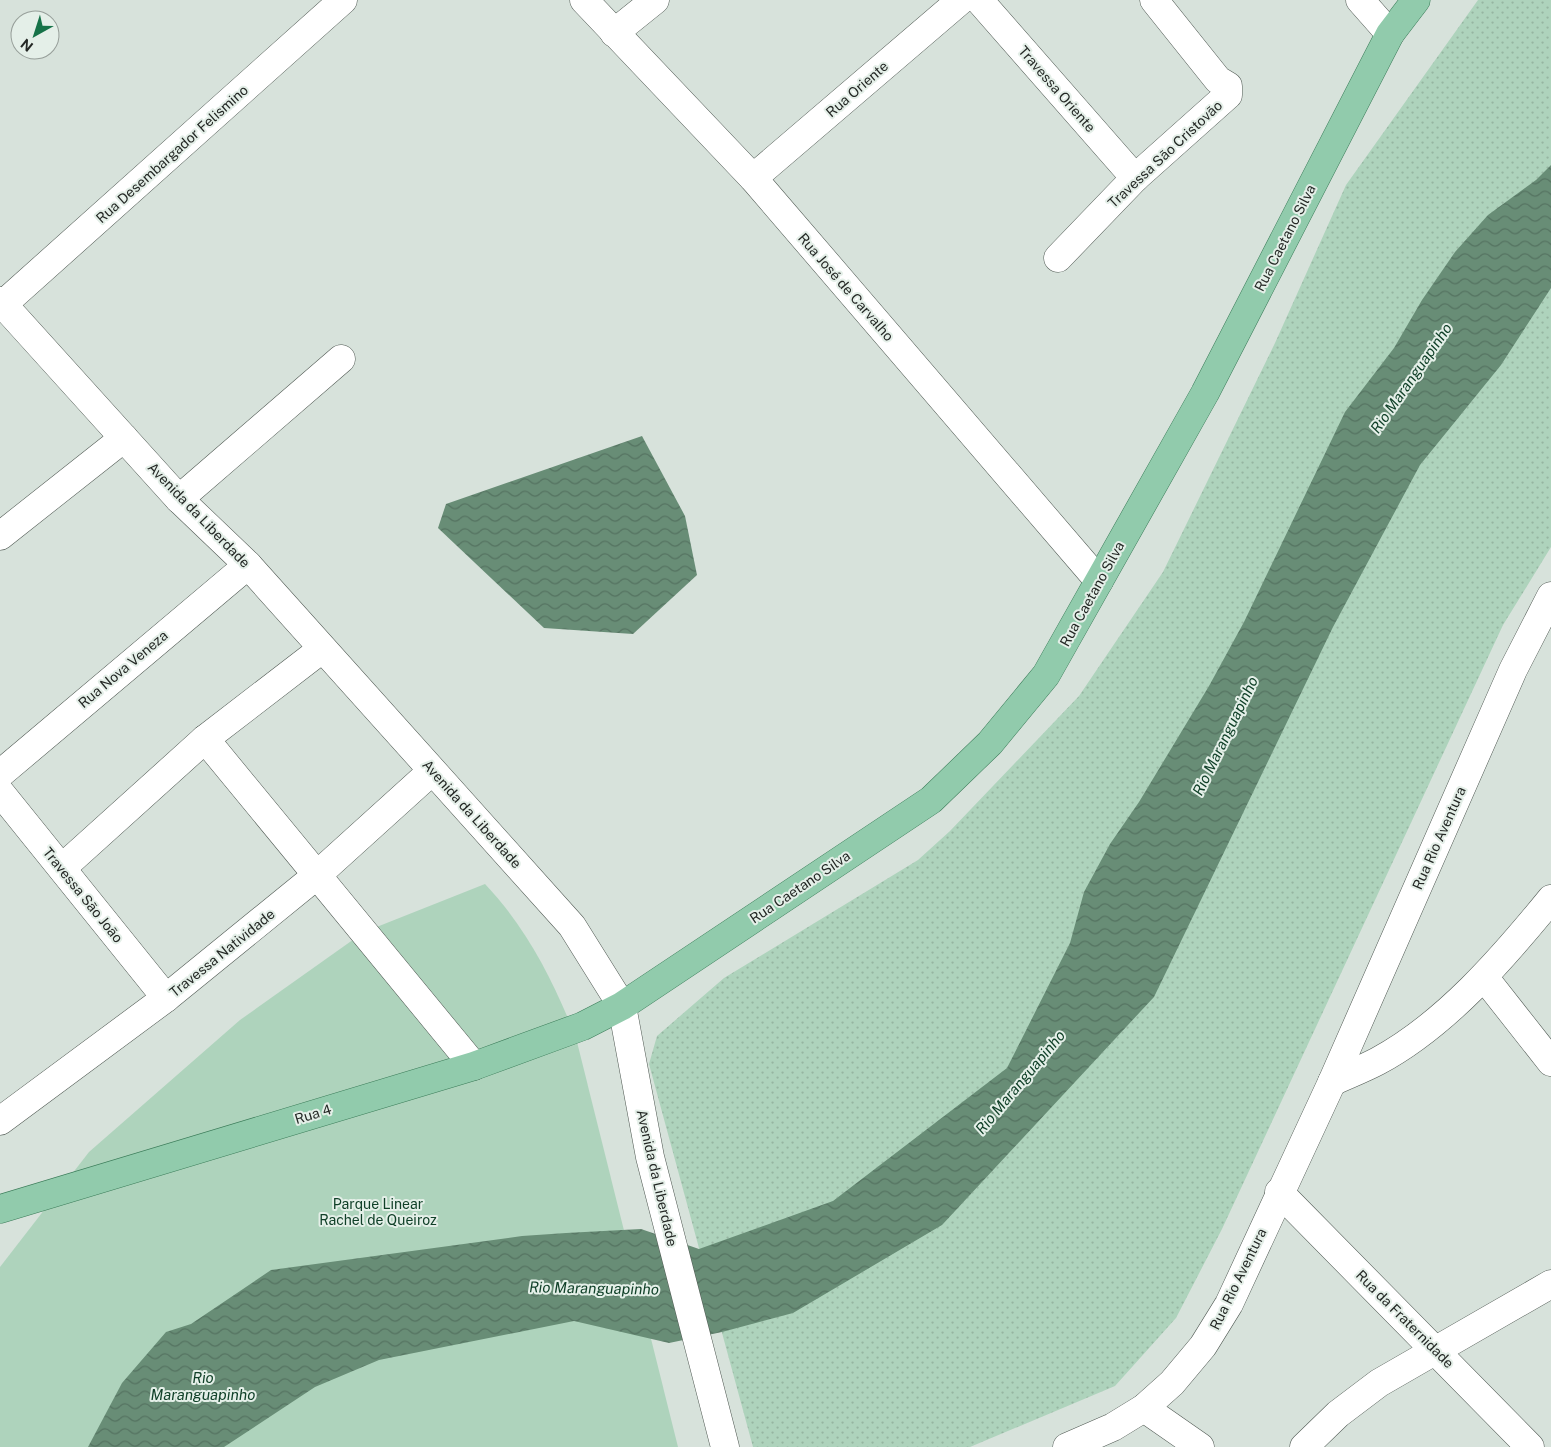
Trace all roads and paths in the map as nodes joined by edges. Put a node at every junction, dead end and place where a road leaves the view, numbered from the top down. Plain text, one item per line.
1 (343, 0) edge
2 (584, 0) edge
3 (655, 0) edge
4 (961, 0) edge
5 (978, 0) edge
6 (1154, 0) edge
7 (1360, 0) edge
8 (1416, 0) edge
9 (614, 33) junction
10 (1390, 34) junction
11 (753, 178) junction
12 (1135, 178) junction
13 (1058, 258) dead end
14 (1, 304) edge
15 (341, 359) dead end
16 (124, 438) junction
17 (179, 499) junction
18 (0, 536) edge
19 (248, 565) junction
20 (1099, 581) junction
21 (1551, 596) edge
22 (322, 649) junction
23 (205, 739) junction
24 (432, 771) junction
25 (0, 774) edge
26 (0, 792) edge
27 (62, 868) junction
28 (316, 876) junction
29 (1551, 900) edge
30 (1484, 977) junction
31 (166, 998) junction
32 (622, 1006) junction
33 (1551, 1062) edge
34 (474, 1066) junction
35 (1332, 1082) junction
36 (0, 1121) edge
37 (1279, 1192) junction
38 (0, 1209) edge
39 (1551, 1284) edge
40 (1436, 1350) junction
41 (1144, 1408) junction
42 (725, 1447) edge
43 (1067, 1447) edge
44 (1200, 1447) edge
45 (1304, 1447) edge
46 (1530, 1447) edge

1 - 14 street, Rua Desembargador Felismino
2 - 9 street, Rua José de Carvalho
3 - 9 street
4 - 11 street, Rua Oriente
5 - 12 street, Travessa Oriente
6 - 12 street, Travessa São Cristovão
7 - 10 street
8 - 10 main road, Rua Caetano Silva
9 - 11 street, Rua José de Carvalho
10 - 20 main road, Rua Caetano Silva
11 - 20 street, Rua José de Carvalho
12 - 13 street, Travessa São Cristovão
14 - 16 street, Avenida da Liberdade
15 - 17 street
16 - 17 street, Avenida da Liberdade
16 - 18 street
17 - 19 street, Avenida da Liberdade
19 - 22 street, Avenida da Liberdade
19 - 25 street, Rua Nova Veneza
20 - 32 main road, Rua Caetano Silva
21 - 35 street, Rua Rio Aventura
22 - 23 street
22 - 24 street, Avenida da Liberdade
23 - 27 street
23 - 28 street
24 - 28 street, Travessa Natividade
24 - 32 street, Avenida da Liberdade
26 - 27 street, Travessa São João
27 - 31 street, Travessa São João
28 - 31 street, Travessa Natividade
28 - 34 street
29 - 30 street
30 - 33 street
30 - 35 street
31 - 36 street, Travessa Natividade
32 - 34 main road, Rua 4
32 - 42 street, Avenida da Liberdade
34 - 38 main road, Rua 4
35 - 37 street, Rua Rio Aventura
37 - 40 street, Rua da Fraternidade
37 - 41 street, Rua Rio Aventura
39 - 40 street
40 - 45 street
40 - 46 street, Rua da Fraternidade
41 - 43 street, Rua Rio Aventura
41 - 44 street

